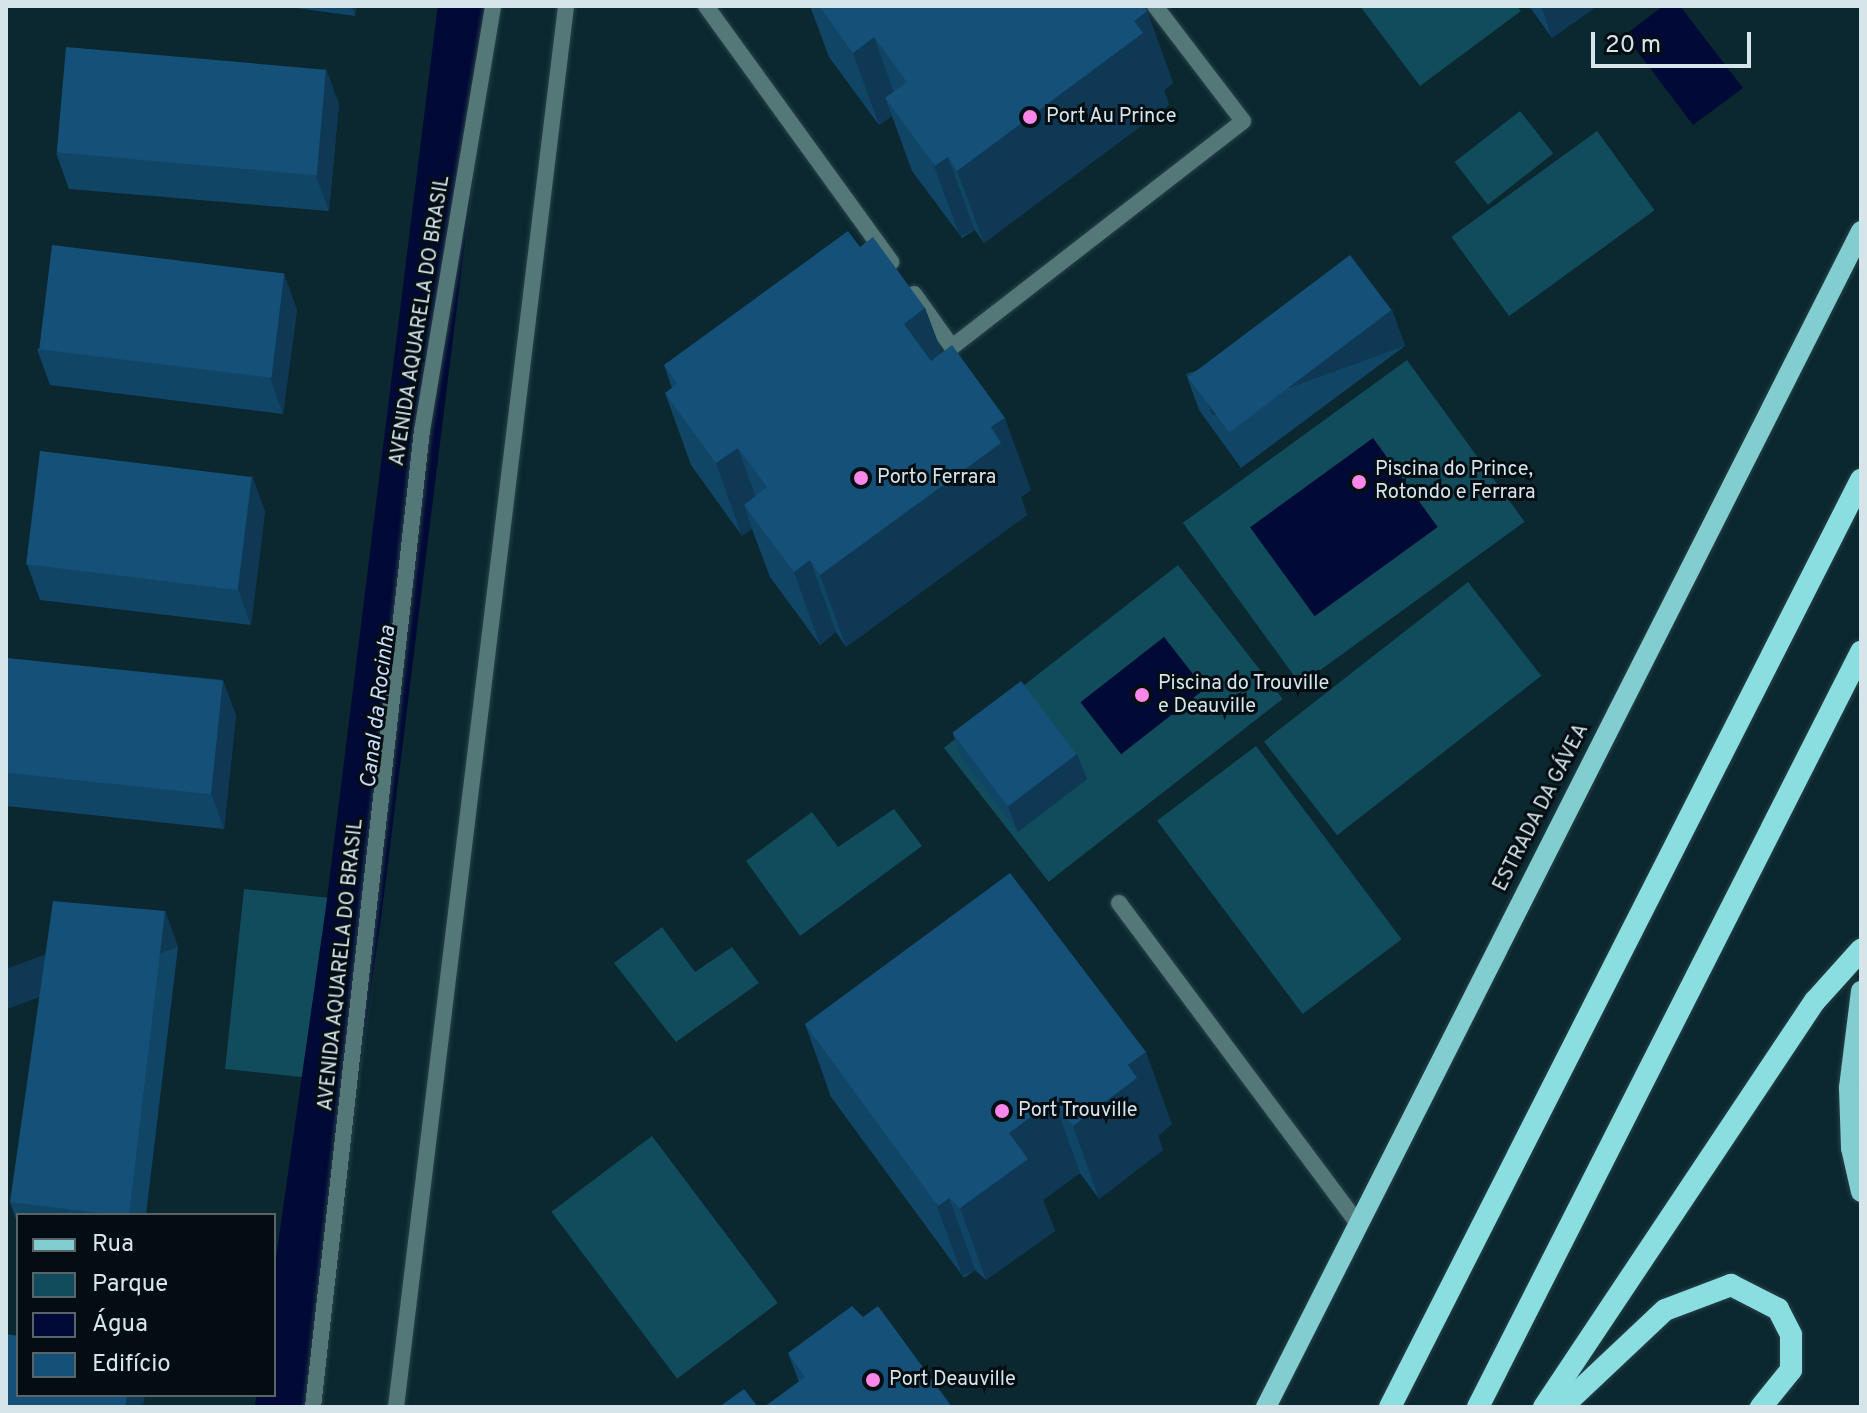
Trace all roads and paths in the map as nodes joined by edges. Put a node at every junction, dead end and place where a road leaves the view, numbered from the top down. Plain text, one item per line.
1 (493, 6) edge
2 (566, 6) edge
3 (706, 6) edge
4 (1155, 6) edge
5 (1861, 231) edge
6 (1861, 480) edge
7 (1861, 652) edge
8 (1119, 903) dead end
9 (1861, 950) edge
10 (1861, 991) edge
11 (1861, 1192) edge
12 (1358, 1224) junction
13 (313, 1407) edge
14 (396, 1407) edge
15 (1266, 1407) edge
16 (1390, 1407) edge
17 (1478, 1407) edge
18 (1544, 1407) edge
19 (1562, 1407) edge
20 (1761, 1407) edge

1 - 13 street, AVENIDA AQUARELA DO BRASIL
2 - 14 street
3 - 4 street
5 - 12 main road, ESTRADA DA GÁVEA
6 - 16 highway
7 - 17 highway
8 - 12 street
9 - 18 highway
10 - 11 main road
12 - 15 main road, ESTRADA DA GÁVEA
19 - 20 highway

